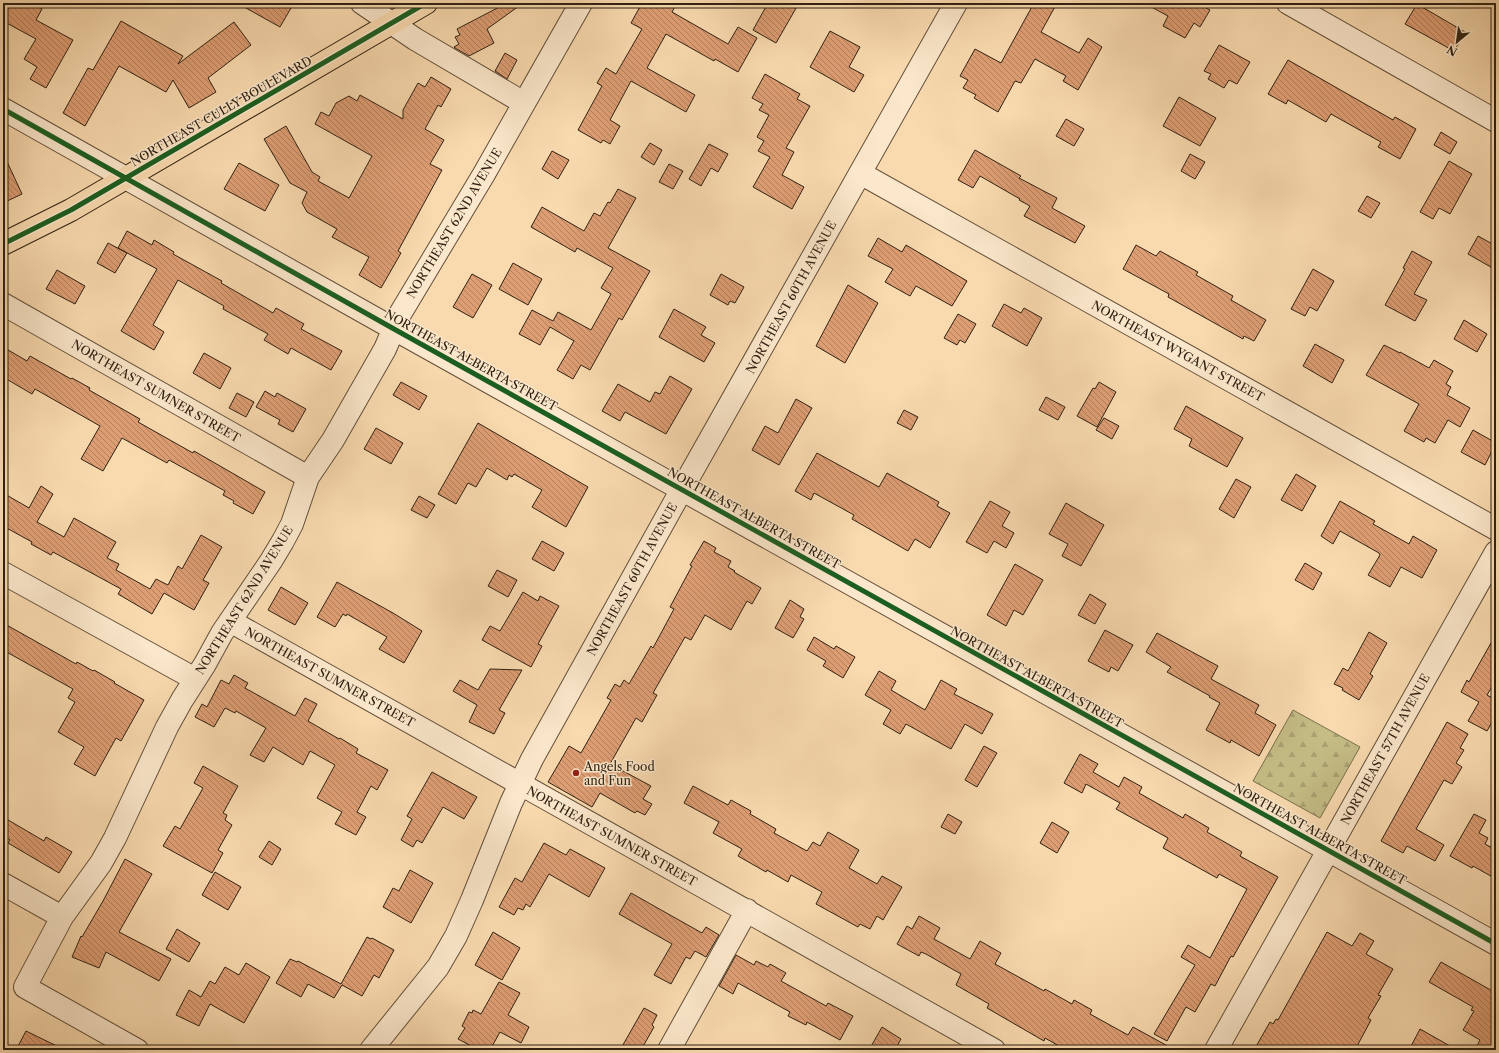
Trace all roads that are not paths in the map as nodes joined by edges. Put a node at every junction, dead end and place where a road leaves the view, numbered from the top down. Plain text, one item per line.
1 (362, 3) edge
2 (426, 3) edge
3 (581, 3) edge
4 (956, 3) edge
5 (1288, 3) edge
6 (391, 23) junction
7 (524, 103) junction
8 (3, 108) edge
9 (1496, 121) edge
10 (860, 173) junction
11 (126, 178) junction
12 (3, 244) edge
13 (3, 304) edge
14 (394, 329) junction
15 (308, 477) junction
16 (682, 489) junction
17 (1496, 529) edge
18 (1496, 552) edge
19 (3, 573) edge
20 (230, 621) junction
21 (195, 679) junction
22 (520, 784) junction
23 (1329, 851) junction
24 (3, 884) edge
25 (747, 910) junction
26 (62, 917) junction
27 (1496, 944) edge
28 (137, 1050) edge
29 (371, 1050) edge
30 (669, 1050) edge
31 (994, 1050) edge
32 (1216, 1050) edge

1 - 6 street
2 - 6 main road, NORTHEAST CULLY BOULEVARD
3 - 7 street, NORTHEAST 62ND AVENUE
4 - 10 street, NORTHEAST 60TH AVENUE
5 - 9 street
6 - 7 street
6 - 11 main road, NORTHEAST CULLY BOULEVARD
7 - 14 street, NORTHEAST 62ND AVENUE
8 - 11 street, NORTHEAST ALBERTA STREET
10 - 16 street, NORTHEAST 60TH AVENUE
10 - 17 street, NORTHEAST WYGANT STREET
11 - 12 main road, NORTHEAST CULLY BOULEVARD
11 - 14 street, NORTHEAST ALBERTA STREET
13 - 15 street, NORTHEAST SUMNER STREET
14 - 15 street, NORTHEAST 62ND AVENUE
14 - 16 street, NORTHEAST ALBERTA STREET
15 - 20 street, NORTHEAST 62ND AVENUE
16 - 22 street, NORTHEAST 60TH AVENUE
16 - 23 street, NORTHEAST ALBERTA STREET
18 - 23 street, NORTHEAST 57TH AVENUE
19 - 21 street
20 - 21 street, NORTHEAST 62ND AVENUE
20 - 22 street, NORTHEAST SUMNER STREET
21 - 26 street, NORTHEAST 62ND AVENUE
22 - 25 street, NORTHEAST SUMNER STREET
22 - 29 street, NORTHEAST 60TH AVENUE
23 - 27 street, NORTHEAST ALBERTA STREET
23 - 32 street, NORTHEAST 57TH AVENUE
24 - 26 street
25 - 30 street
25 - 31 street, NORTHEAST SUMNER STREET
26 - 28 street, NORTHEAST 62ND AVENUE

